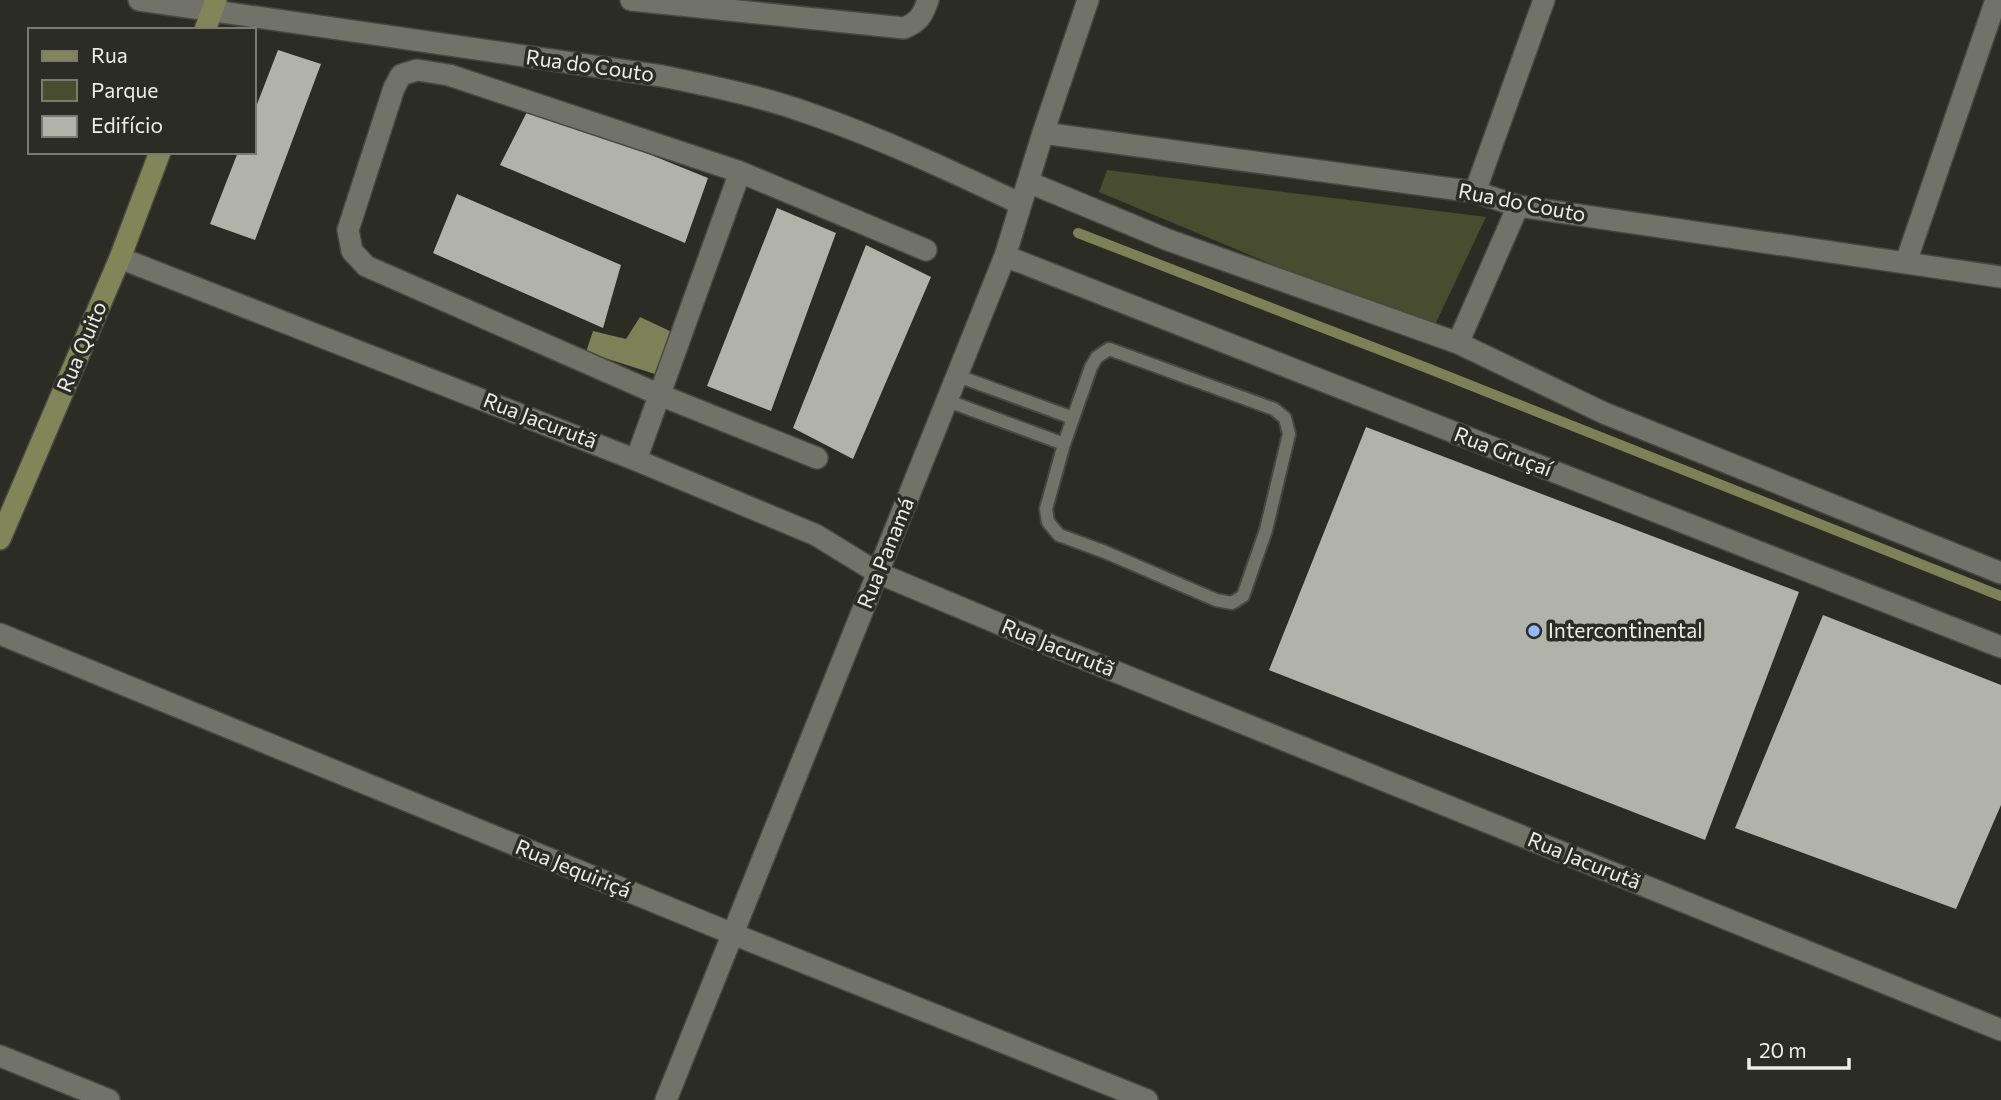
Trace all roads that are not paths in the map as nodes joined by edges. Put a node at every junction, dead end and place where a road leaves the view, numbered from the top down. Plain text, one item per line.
1 (139, 0) edge
2 (631, 0) edge
3 (928, 0) edge
4 (1088, 0) edge
5 (1544, 0) edge
6 (1996, 0) edge
7 (211, 14) edge
8 (1043, 133) junction
9 (159, 154) edge
10 (740, 172) junction
11 (1028, 182) junction
12 (1475, 192) junction
13 (1021, 204) junction
14 (1518, 206) junction
15 (926, 250) dead end
16 (1005, 256) junction
17 (120, 258) junction
18 (1906, 261) junction
19 (2001, 277) edge
20 (1458, 342) junction
21 (958, 376) junction
22 (660, 395) junction
23 (948, 401) junction
24 (1073, 418) junction
25 (1064, 444) junction
26 (817, 458) dead end
27 (636, 460) junction
28 (0, 539) edge
29 (878, 573) junction
30 (2001, 573) edge
31 (0, 634) edge
32 (2001, 647) edge
33 (733, 934) junction
34 (2001, 1030) edge
35 (0, 1056) edge
36 (110, 1100) edge
37 (666, 1100) edge
38 (1147, 1100) edge

1 - 7 street, Rua do Couto
2 - 3 street
4 - 8 street, Rua Panamá
5 - 12 street
6 - 18 street
7 - 13 street, Rua do Couto
8 - 11 street, Rua Panamá
8 - 12 street, Rua do Couto
9 - 17 street, Rua Quito
10 - 15 street
10 - 22 street
10 - 22 street
11 - 13 street, Rua Panamá
11 - 20 street
12 - 14 street, Rua do Couto
13 - 16 street, Rua Panamá
14 - 18 street, Rua do Couto
14 - 20 street
16 - 21 street, Rua Panamá
16 - 32 street, Rua Gruçaí
17 - 27 street, Rua Jacurutã
17 - 28 street, Rua Quito
18 - 19 street, Rua do Couto
20 - 30 street
21 - 23 street, Rua Panamá
21 - 24 lane
22 - 26 street
22 - 27 street
23 - 25 lane
23 - 29 street, Rua Panamá
24 - 25 lane
24 - 25 lane
27 - 29 street, Rua Jacurutã
29 - 33 street, Rua Panamá
29 - 34 street, Rua Jacurutã
31 - 33 street, Rua Jequiriçá
33 - 37 street, Rua Panamá
33 - 38 street, Rua Jequiriçá
35 - 36 street

